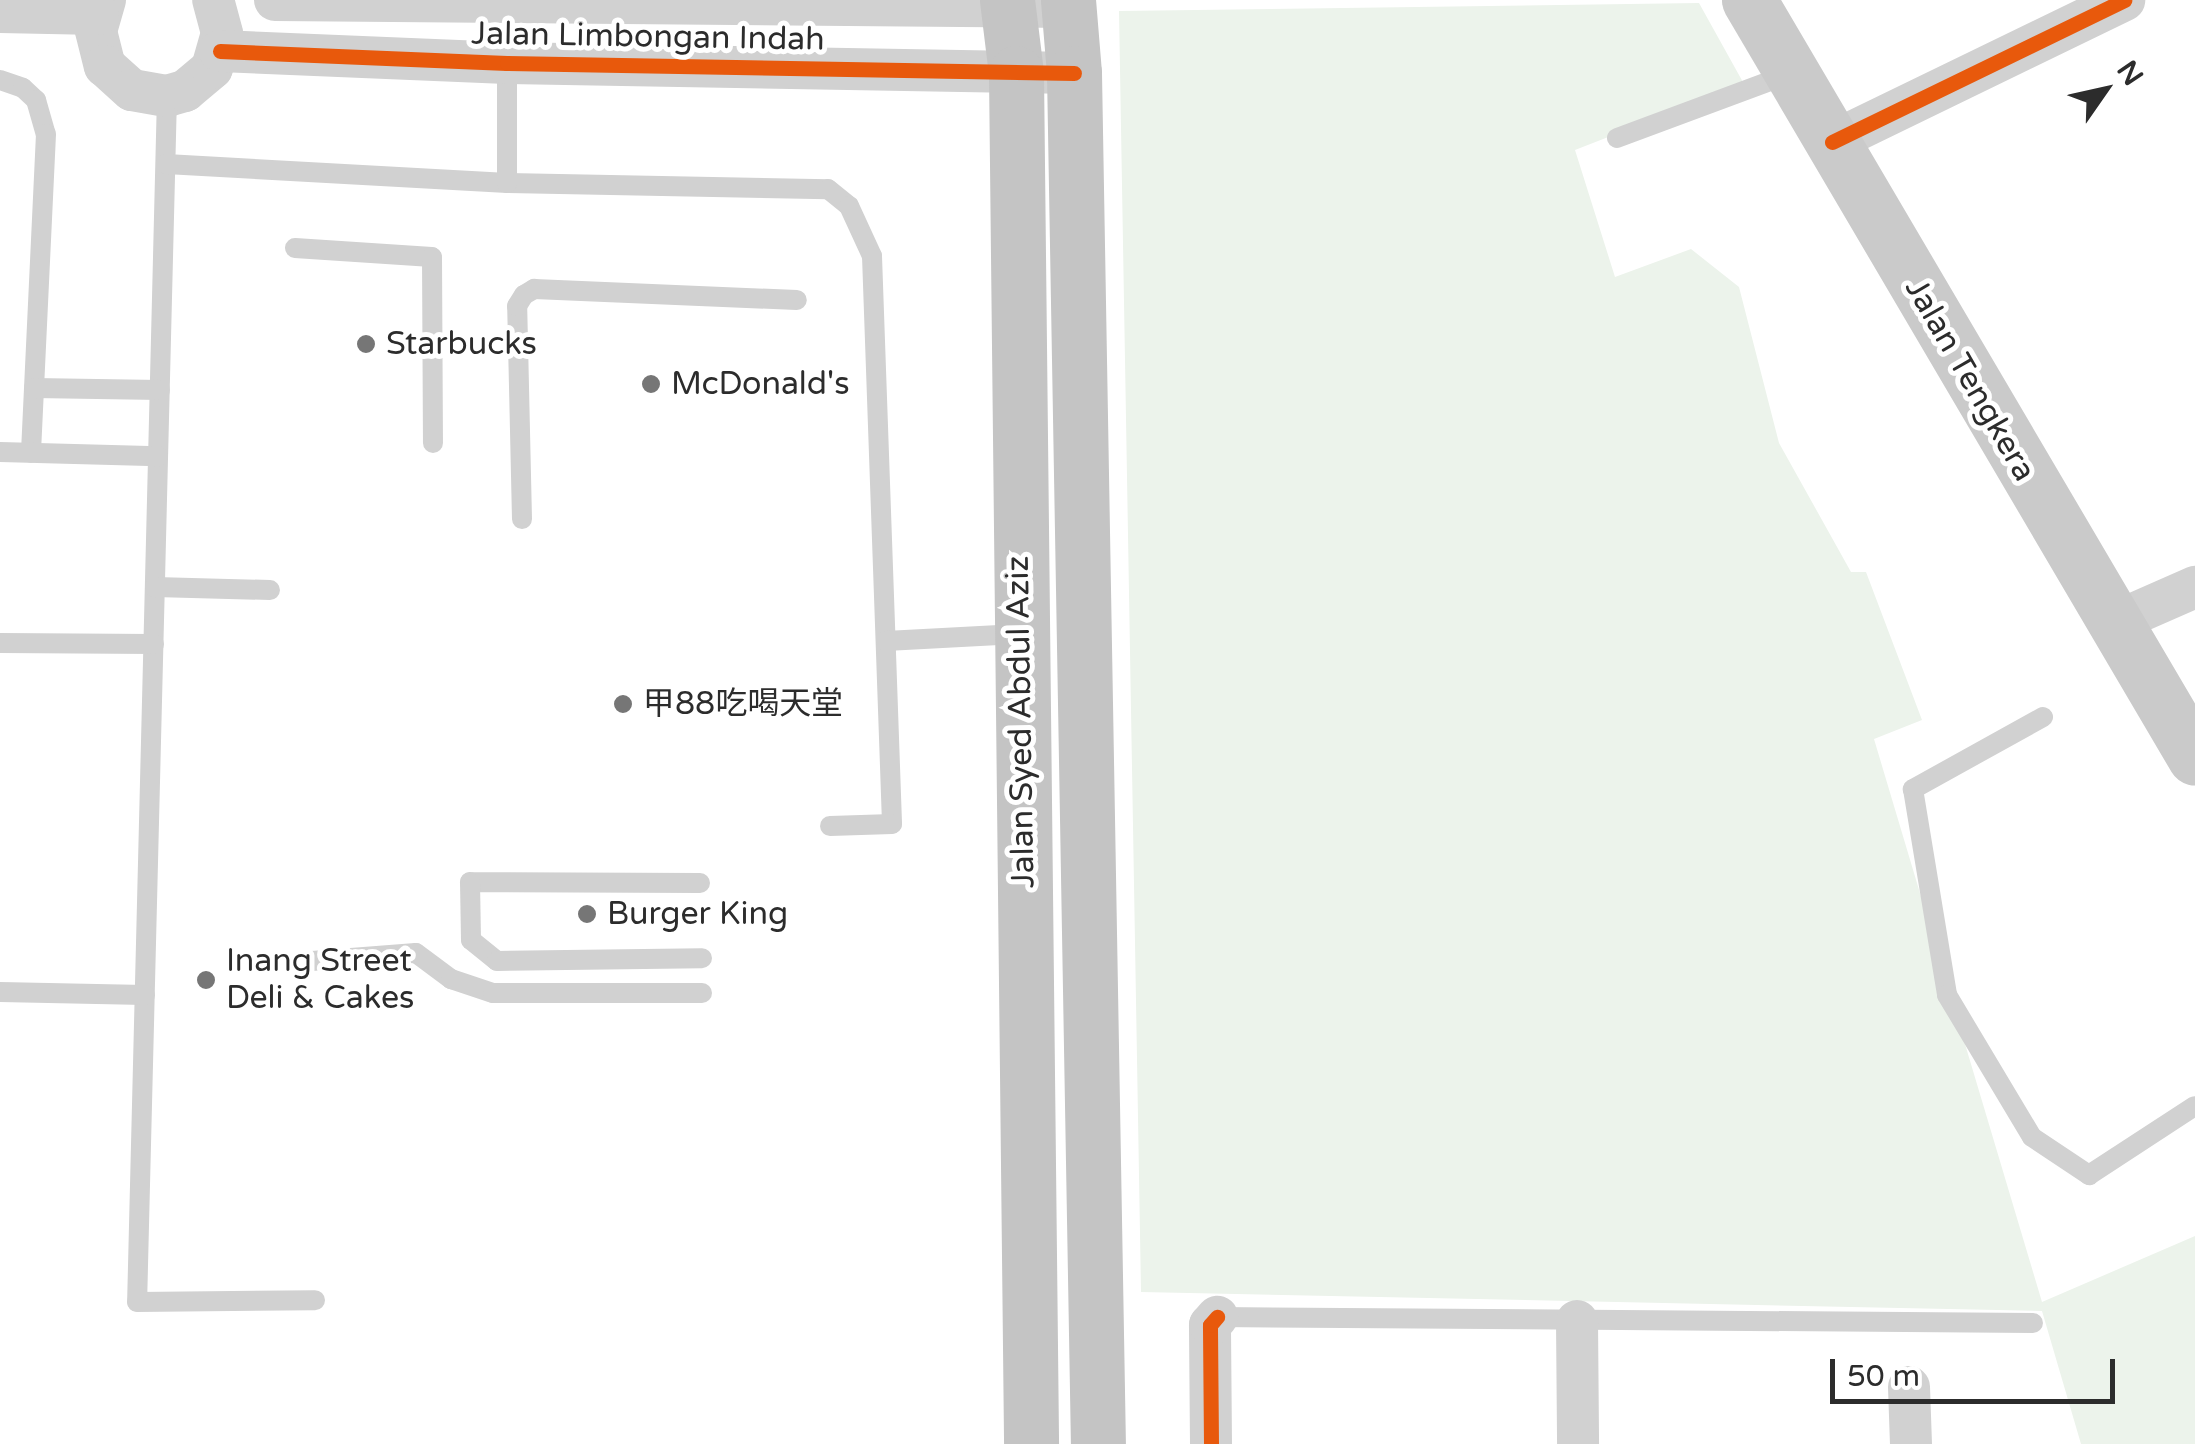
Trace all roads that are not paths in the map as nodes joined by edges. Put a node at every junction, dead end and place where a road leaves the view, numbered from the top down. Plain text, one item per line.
1 (213, 0) edge
2 (275, 0) edge
3 (1748, 0) edge
4 (2124, 0) edge
5 (507, 2) edge
6 (604, 2) edge
7 (1007, 3) edge
8 (1068, 4) edge
9 (101, 7) edge
10 (0, 12) edge
11 (220, 51) junction
12 (507, 63) junction
13 (1016, 72) junction
14 (1074, 73) junction
15 (1791, 74) junction
16 (0, 80) edge
17 (167, 96) junction
18 (1617, 138) dead end
19 (1832, 142) junction
20 (166, 164) junction
21 (507, 182) junction
22 (295, 248) dead end
23 (797, 300) dead end
24 (34, 388) junction
25 (160, 390) junction
26 (433, 443) dead end
27 (0, 452) edge
28 (31, 453) junction
29 (158, 456) junction
30 (522, 519) dead end
31 (155, 587) junction
32 (2195, 587) edge
33 (270, 590) dead end
34 (2112, 623) junction
35 (1020, 634) junction
36 (886, 641) junction
37 (0, 643) edge
38 (154, 644) junction
39 (2043, 717) dead end
40 (2195, 758) edge
41 (830, 826) dead end
42 (700, 883) dead end
43 (702, 958) dead end
44 (312, 961) dead end
45 (0, 992) edge
46 (702, 993) dead end
47 (145, 995) junction
48 (2195, 1106) edge
49 (315, 1300) dead end
50 (1217, 1316) joint
51 (1578, 1320) junction
52 (2034, 1323) dead end
53 (1909, 1387) dead end
54 (1030, 1444) edge
55 (1098, 1444) edge
56 (1211, 1444) edge
57 (1578, 1444) edge
58 (1911, 1444) edge

1 - 11 street
2 - 5 street, Jalan Limbongan Indah
3 - 15 main road, Jalan Tengkera
4 - 19 street
5 - 6 street, Jalan Limbongan Indah
6 - 7 street, Jalan Limbongan Indah
7 - 8 street, Jalan Limbongan Indah
7 - 13 main road, Jalan Syed Abdul Aziz
8 - 14 main road, Jalan Syed Abdul Aziz
9 - 10 street
9 - 17 street
11 - 12 street, Jalan Limbongan Indah
11 - 17 street
12 - 13 street, Jalan Limbongan Indah
12 - 21 lane
13 - 14 street, Jalan Limbongan Indah
13 - 35 main road, Jalan Syed Abdul Aziz
14 - 55 main road, Jalan Syed Abdul Aziz
15 - 18 lane
15 - 19 main road, Jalan Tengkera
16 - 24 lane
17 - 20 lane
19 - 34 main road, Jalan Tengkera
20 - 21 lane
20 - 25 lane
21 - 36 lane
22 - 26 lane
23 - 30 lane
24 - 25 lane
24 - 28 lane
25 - 29 lane
27 - 28 lane
28 - 29 lane
29 - 31 lane
31 - 33 lane
31 - 38 lane
32 - 34 street
34 - 40 main road, Jalan Tengkera
35 - 36 lane
35 - 54 main road, Jalan Syed Abdul Aziz
36 - 41 lane
37 - 38 lane
38 - 47 lane
39 - 48 lane
42 - 43 lane
44 - 46 lane
45 - 47 lane
47 - 49 lane
50 - 51 lane
50 - 56 street
51 - 52 lane
51 - 57 street
53 - 58 street

